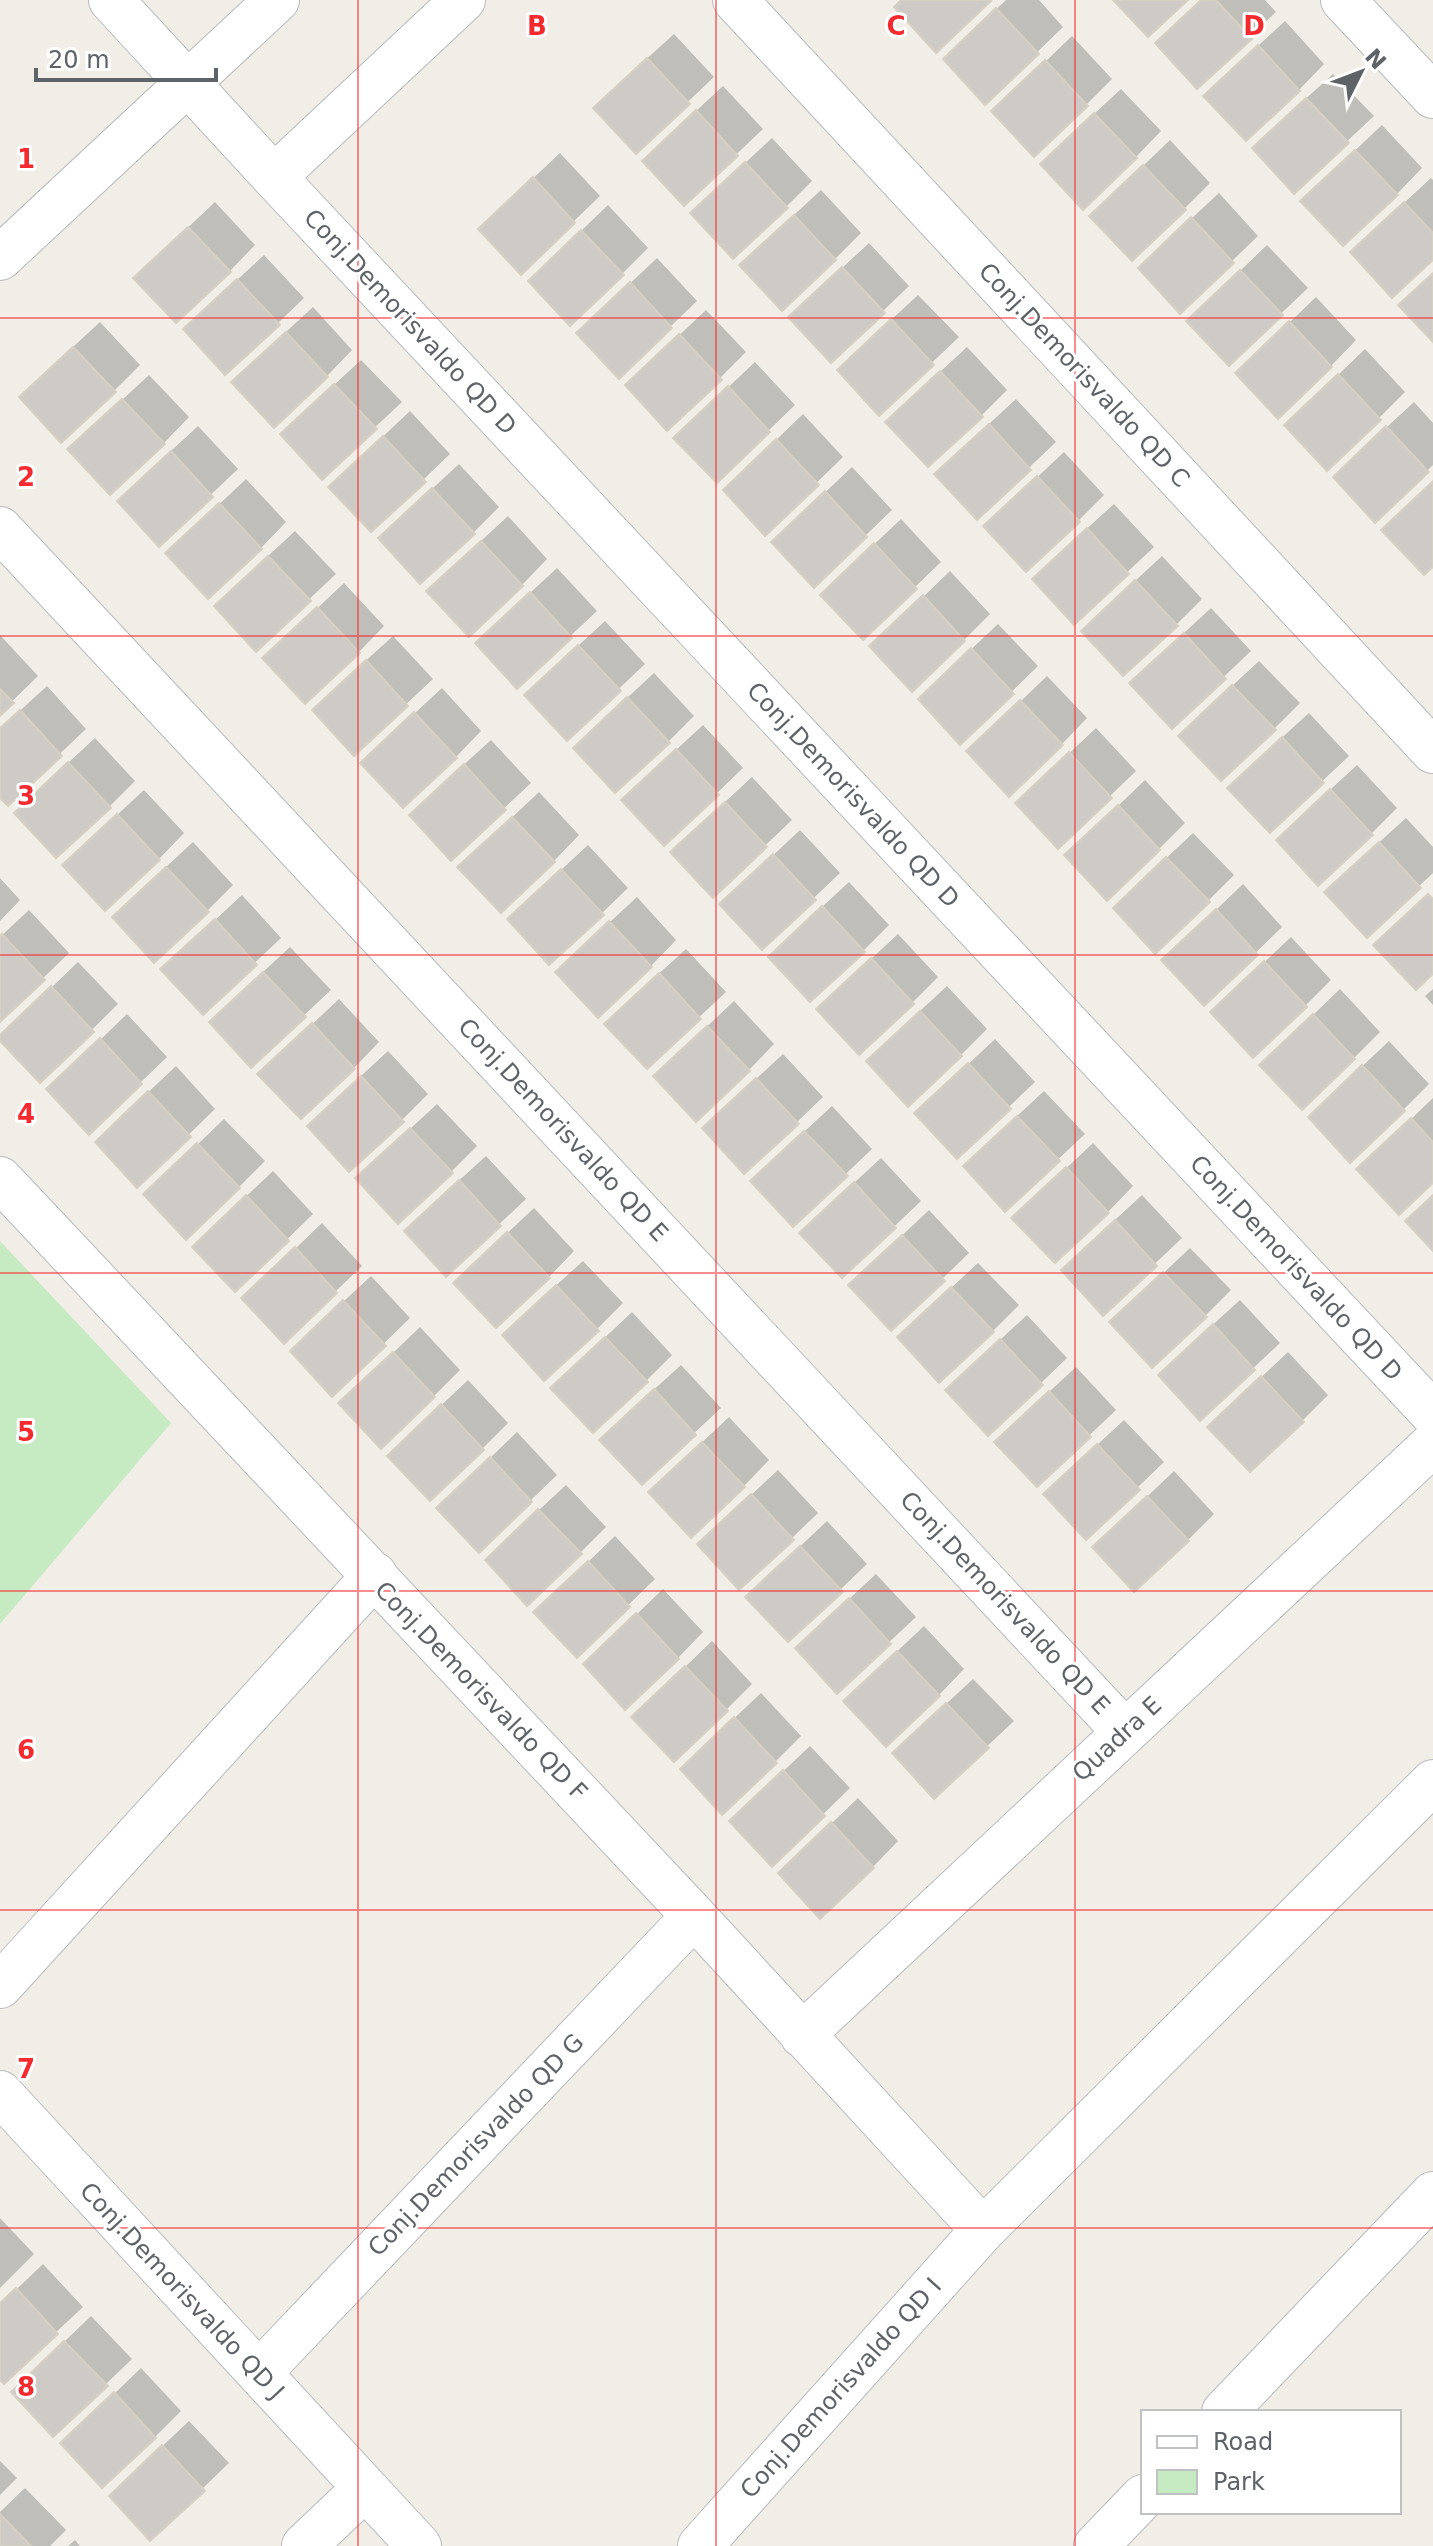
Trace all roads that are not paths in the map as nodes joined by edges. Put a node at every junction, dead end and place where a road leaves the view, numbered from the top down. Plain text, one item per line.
1 (111, 0) edge
2 (277, 0) edge
3 (463, 0) edge
4 (735, 0) edge
5 (1343, 0) edge
6 (187, 83) junction
7 (1433, 96) edge
8 (274, 177) junction
9 (0, 258) edge
10 (0, 529) edge
11 (1433, 751) edge
12 (0, 1179) edge
13 (1433, 1414) edge
14 (1433, 1444) edge
15 (375, 1575) junction
16 (1125, 1732) junction
17 (1433, 1782) edge
18 (694, 1916) junction
19 (0, 1986) edge
20 (802, 2035) junction
21 (0, 2093) edge
22 (1433, 2194) edge
23 (983, 2230) junction
24 (259, 2373) junction
25 (1226, 2410) edge
26 (364, 2489) junction
27 (1141, 2499) edge
28 (304, 2546) edge
29 (419, 2546) edge
30 (700, 2546) edge
31 (1096, 2546) edge

1 - 6 street, Conj.Demorisvaldo QD D
2 - 6 street
3 - 8 street
4 - 11 street, Conj.Demorisvaldo QD C
5 - 7 street
6 - 8 street, Conj.Demorisvaldo QD D
6 - 9 street
8 - 13 street, Conj.Demorisvaldo QD D
10 - 16 street, Conj.Demorisvaldo QD E
12 - 15 street
14 - 16 street, Quadra E
15 - 18 street, Conj.Demorisvaldo QD F
15 - 19 street, Conj.Demorisvaldo QD F
16 - 20 street, Quadra E
17 - 23 street, Conj.Demorisvaldo QD I
18 - 20 street, Conj.Demorisvaldo QD F
18 - 24 street, Conj.Demorisvaldo QD G
20 - 23 street, Conj.Demorisvaldo QD F
21 - 24 street, Conj.Demorisvaldo QD J
22 - 25 street
23 - 30 street, Conj.Demorisvaldo QD I
24 - 26 street, Conj.Demorisvaldo QD J
26 - 28 street
26 - 29 street, Conj.Demorisvaldo QD J
27 - 31 street

